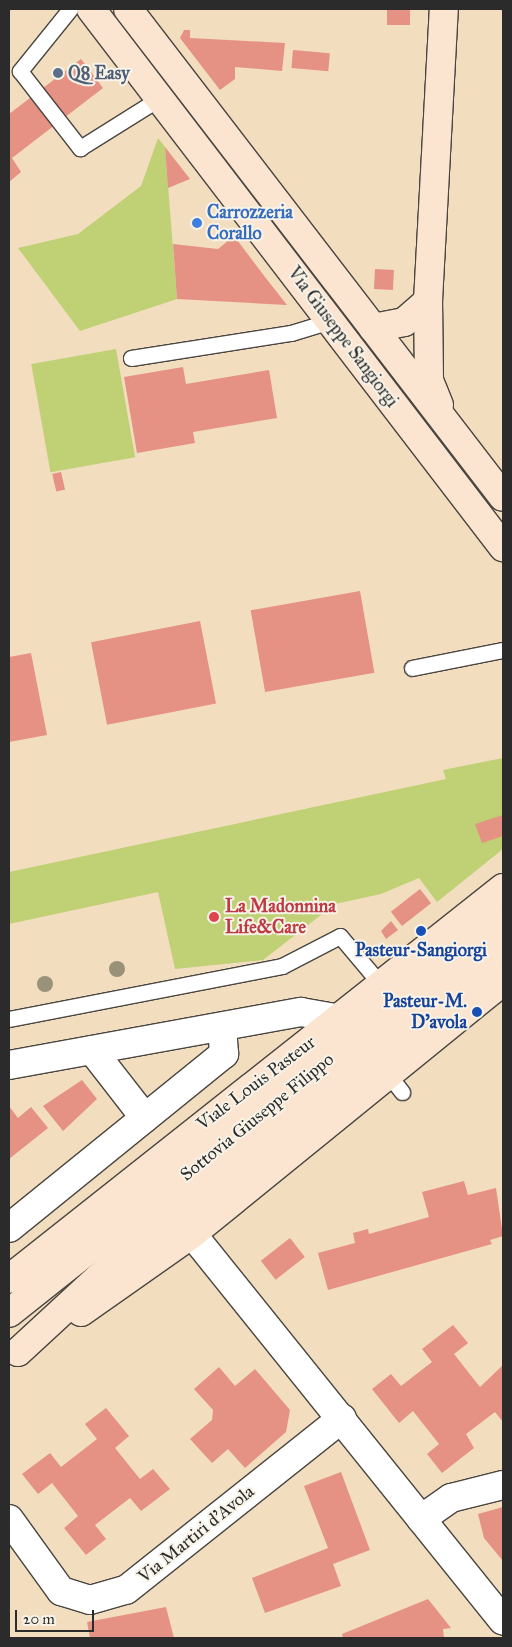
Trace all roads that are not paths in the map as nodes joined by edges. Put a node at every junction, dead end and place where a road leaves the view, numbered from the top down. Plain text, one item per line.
1 (70, 9) edge
2 (91, 9) edge
3 (128, 9) edge
4 (444, 9) edge
5 (160, 98) junction
6 (428, 302) junction
7 (330, 321) junction
8 (373, 328) junction
9 (131, 358) dead end
10 (447, 424) junction
11 (503, 498) edge
12 (503, 547) edge
13 (503, 650) edge
14 (412, 668) dead end
15 (503, 888) edge
16 (503, 920) edge
17 (503, 948) edge
18 (503, 980) edge
19 (382, 986) junction
20 (9, 1019) edge
21 (339, 1019) junction
22 (222, 1027) junction
23 (92, 1050) junction
24 (9, 1065) edge
25 (145, 1118) junction
26 (9, 1228) edge
27 (192, 1234) junction
28 (9, 1279) edge
29 (9, 1313) edge
30 (14, 1356) edge
31 (342, 1418) junction
32 (503, 1485) edge
33 (9, 1519) edge
34 (421, 1519) junction
35 (503, 1621) edge

1 - 5 lane
2 - 5 main road, Via Giuseppe Sangiorgi
3 - 8 main road, Via Giuseppe Sangiorgi
4 - 6 main road
5 - 7 main road, Via Giuseppe Sangiorgi
6 - 8 main road
6 - 10 main road
7 - 9 lane
7 - 12 main road, Via Giuseppe Sangiorgi
8 - 10 main road, Via Giuseppe Sangiorgi
10 - 11 main road, Via Giuseppe Sangiorgi
13 - 14 lane
15 - 19 main road, Viale Louis Pasteur
16 - 29 main road, Sottovia Giuseppe Filippo
17 - 30 main road, Sottovia Giuseppe Filippo
18 - 27 main road
19 - 20 lane
19 - 21 main road, Viale Louis Pasteur
21 - 22 street
21 - 28 main road, Viale Louis Pasteur
22 - 23 street
22 - 25 street
23 - 24 street
23 - 25 street
25 - 26 street
27 - 30 main road
27 - 31 street
31 - 33 street, Via Martiri d'Avola
31 - 34 street
32 - 34 street
34 - 35 street

